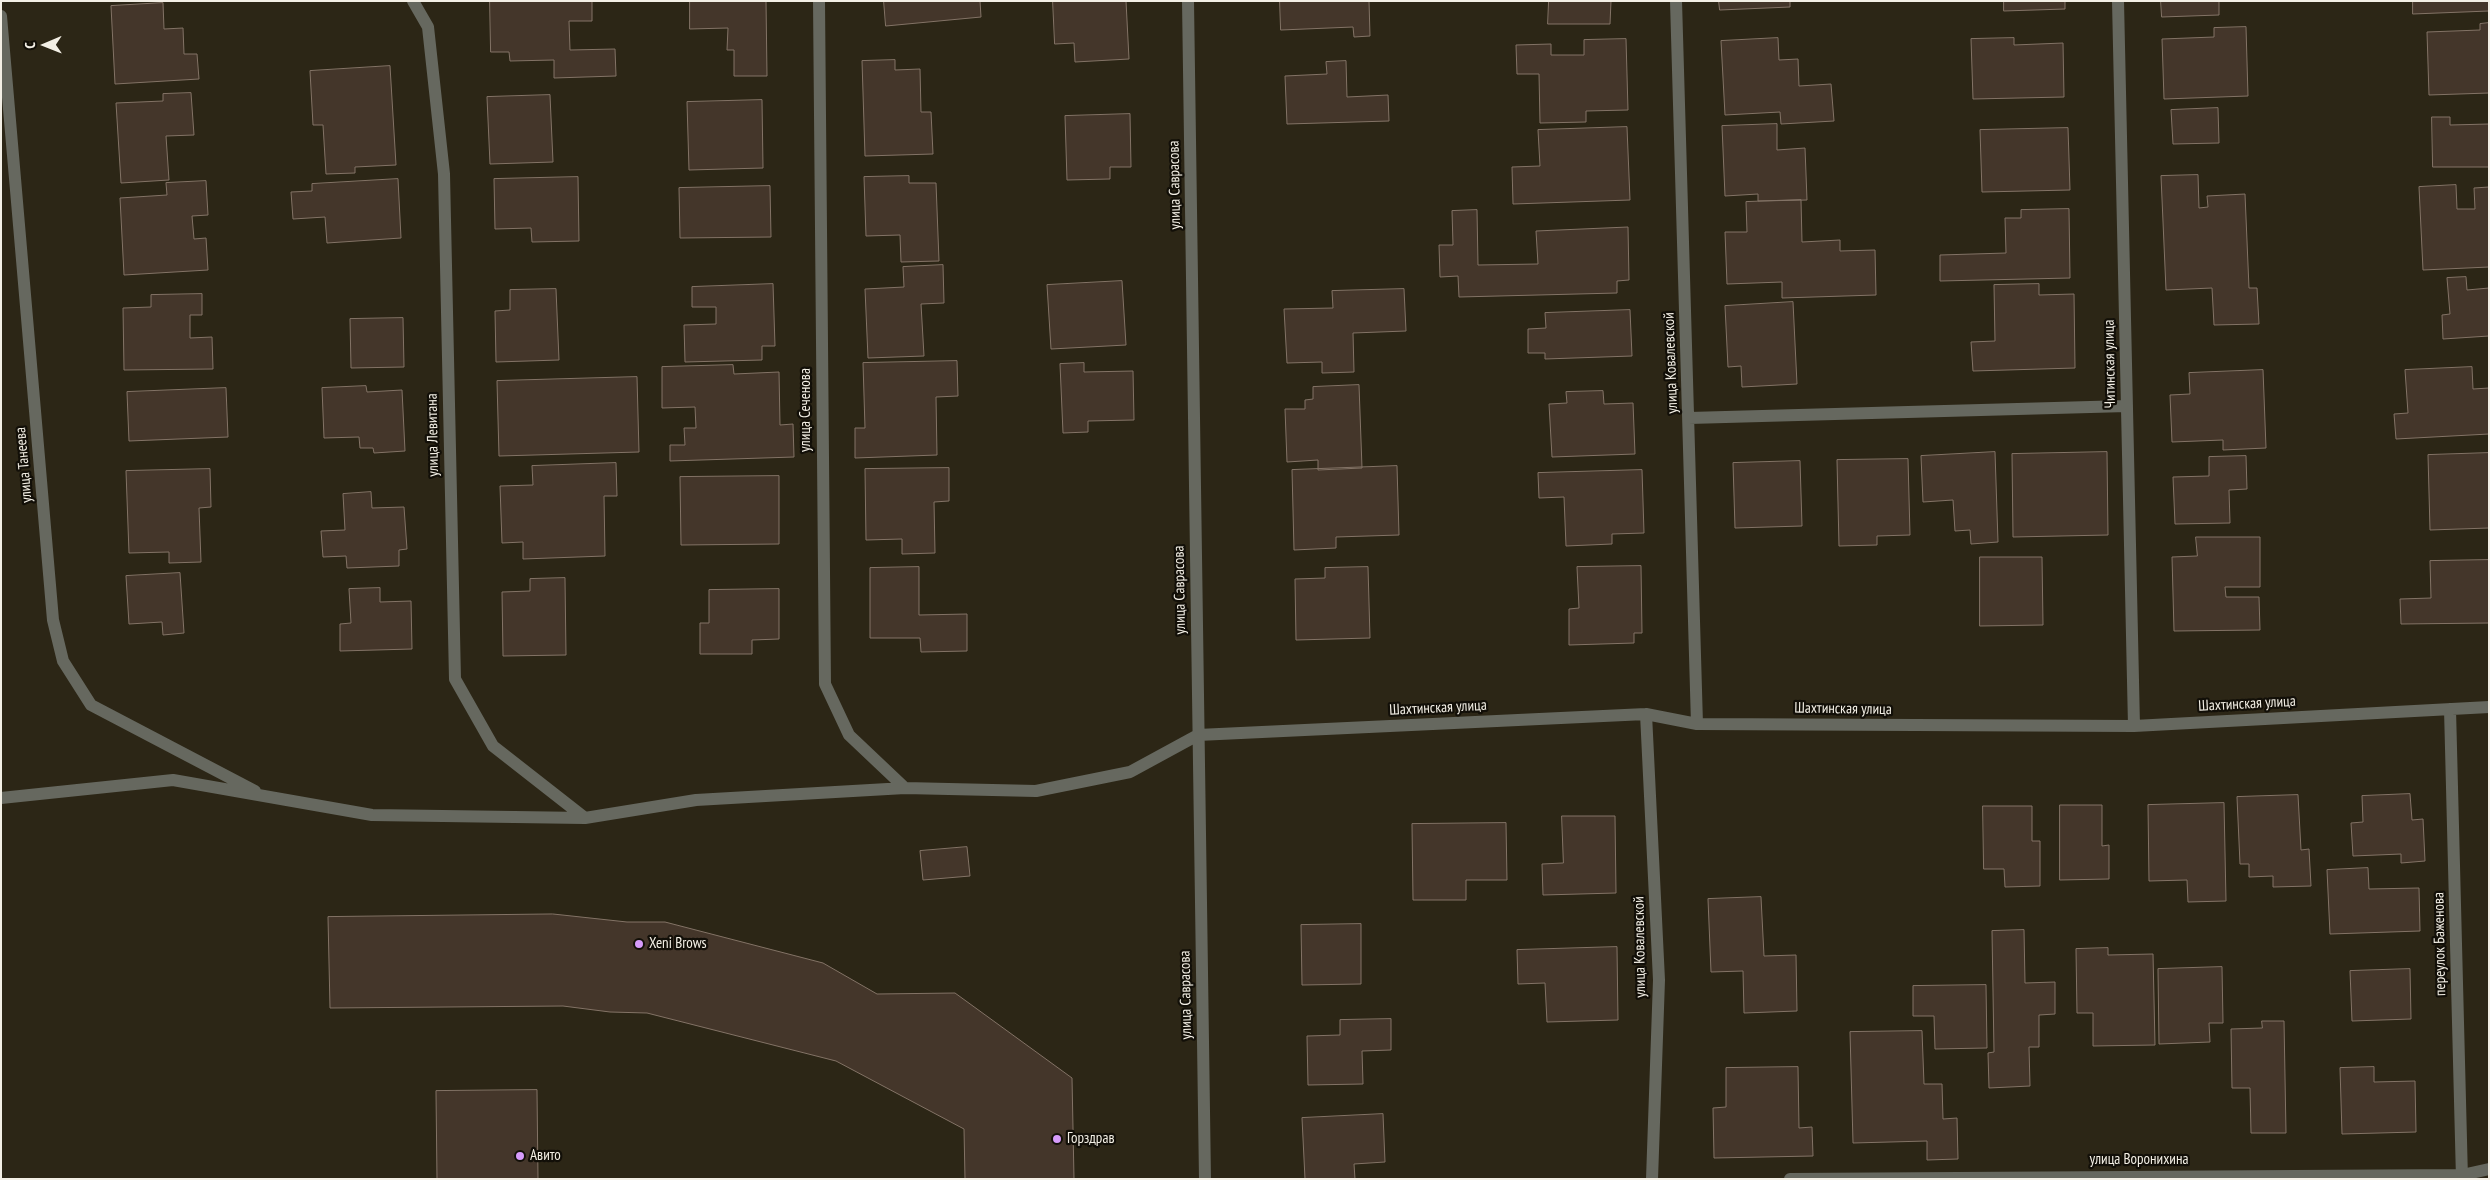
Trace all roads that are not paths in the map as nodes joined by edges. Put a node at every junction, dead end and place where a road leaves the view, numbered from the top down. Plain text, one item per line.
1 (413, 1) edge
2 (819, 1) edge
3 (1188, 1) edge
4 (1676, 1) edge
5 (2118, 1) edge
6 (1, 16) edge
7 (2127, 406) junction
8 (1689, 418) junction
9 (2489, 707) edge
10 (2450, 709) junction
11 (1646, 714) junction
12 (1697, 724) junction
13 (2134, 726) junction
14 (1198, 735) junction
15 (905, 788) junction
16 (267, 797) junction
17 (1, 798) edge
18 (585, 818) junction
19 (2489, 1169) edge
20 (2462, 1177) edge
21 (1205, 1179) edge
22 (1652, 1179) edge
23 (1790, 1179) edge

1 - 18 street, улица Левитана
2 - 15 street, улица Сеченова
3 - 14 street, улица Саврасова
4 - 8 street, улица Ковалевской
5 - 7 street, Читинская улица
6 - 16 street, улица Танеева
7 - 8 street
7 - 13 street, Читинская улица
8 - 12 street, улица Ковалевской
9 - 10 street, Шахтинская улица
10 - 13 street, Шахтинская улица
10 - 20 street, переулок Баженова
11 - 12 street, Шахтинская улица
11 - 14 street, Шахтинская улица
11 - 22 street, улица Ковалевской
12 - 13 street, Шахтинская улица
14 - 15 street
14 - 21 street, улица Саврасова
15 - 18 street
16 - 17 street
16 - 18 street
19 - 20 street, улица Воронихина
20 - 23 street, улица Воронихина

